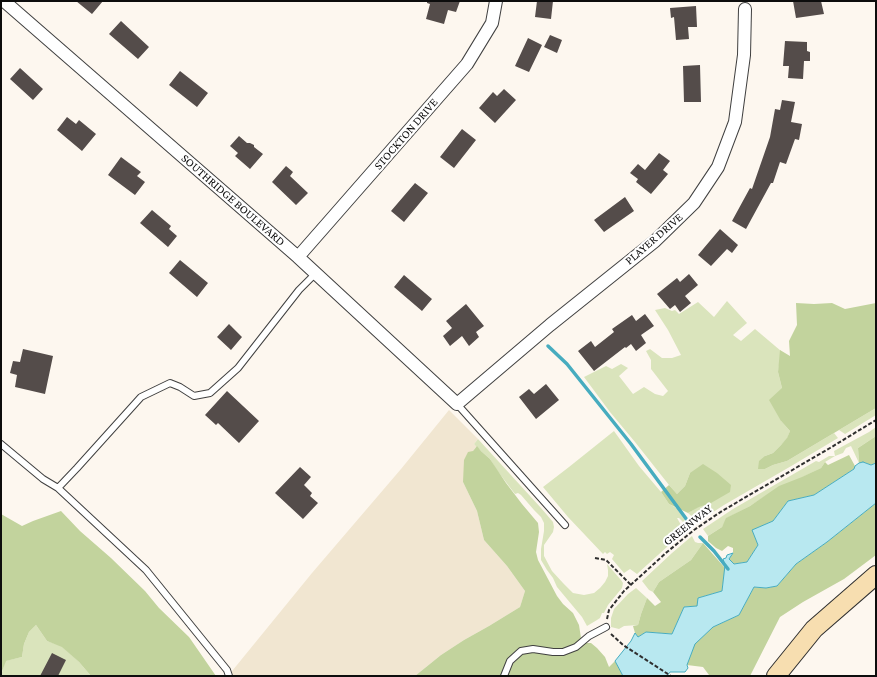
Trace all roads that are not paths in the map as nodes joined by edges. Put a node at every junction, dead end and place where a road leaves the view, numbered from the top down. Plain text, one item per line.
1 (4, 1) edge
2 (496, 1) edge
3 (745, 9) dead end
4 (298, 257) junction
5 (316, 273) junction
6 (457, 404) junction
7 (1, 444) edge
8 (58, 488) junction
9 (565, 525) dead end
10 (876, 575) edge
11 (606, 627) road end
12 (229, 676) edge
13 (504, 676) edge
14 (776, 676) edge

1 - 4 street, SOUTHRIDGE BOULEVARD
2 - 4 street, STOCKTON DRIVE
3 - 6 street, PLAYER DRIVE
4 - 5 street, SOUTHRIDGE BOULEVARD
5 - 6 street, SOUTHRIDGE BOULEVARD
5 - 8 lane
6 - 9 lane
7 - 8 lane
8 - 12 lane
10 - 14 street
11 - 13 lane

